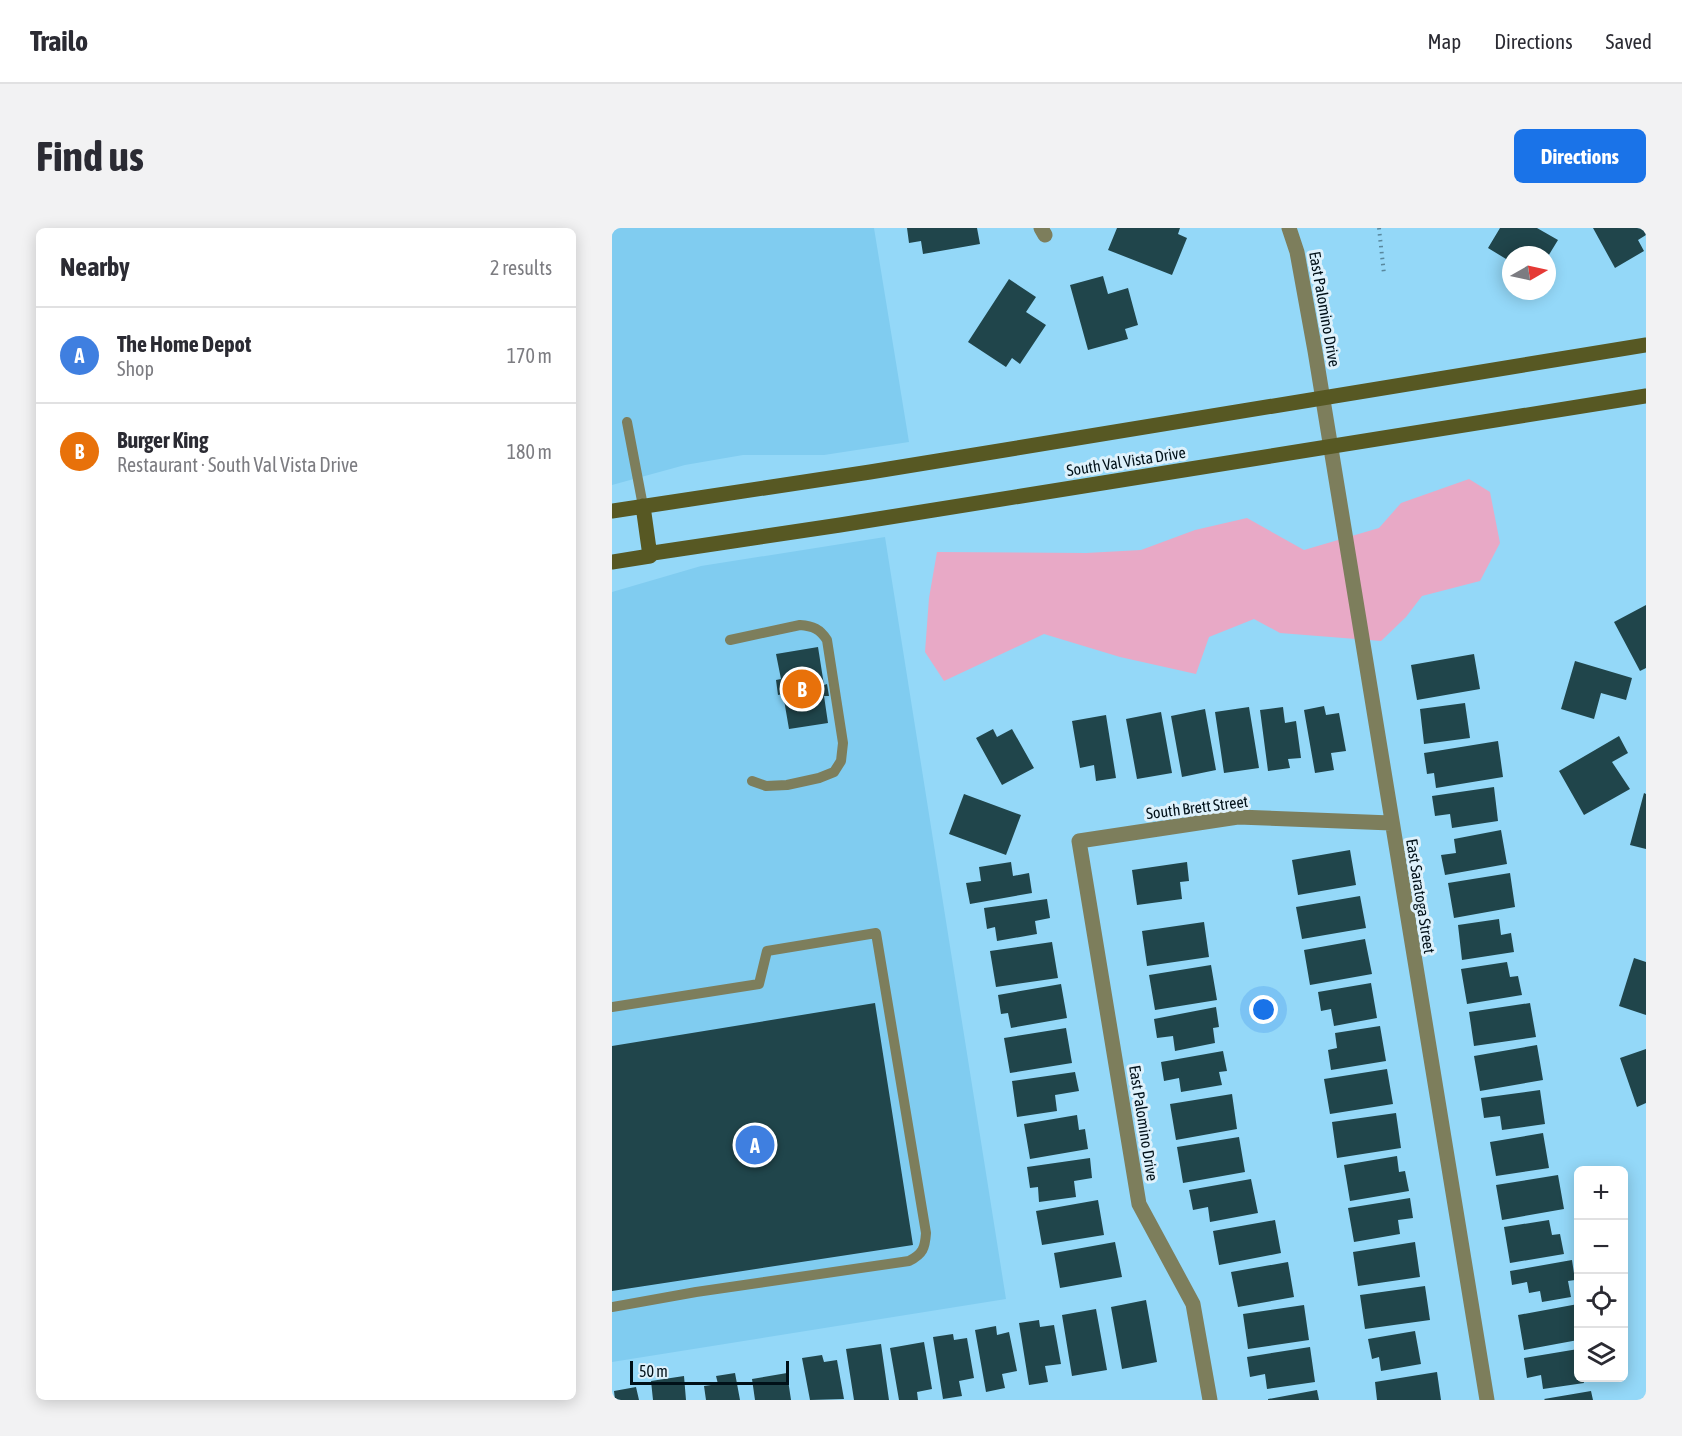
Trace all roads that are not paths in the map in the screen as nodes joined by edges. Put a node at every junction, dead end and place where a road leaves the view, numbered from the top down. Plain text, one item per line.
1 (1289, 228) edge
2 (1646, 345) edge
3 (1646, 396) edge
4 (1322, 398) junction
5 (627, 422) dead end
6 (1330, 447) junction
7 (644, 506) junction
8 (612, 511) edge
9 (650, 556) junction
10 (612, 562) edge
11 (730, 640) dead end
12 (752, 781) dead end
13 (1391, 823) junction
14 (1079, 841) joint
15 (612, 1007) edge
16 (612, 1307) edge
17 (1210, 1400) edge
18 (1487, 1400) edge

1 - 4 street, East Palomino Drive
2 - 4 main road, South Val Vista Drive
3 - 6 main road, South Val Vista Drive
4 - 6 street, East Saratoga Street
4 - 7 main road, South Val Vista Drive
5 - 7 lane
6 - 9 main road, South Val Vista Drive
6 - 13 street, East Saratoga Street
7 - 8 main road, South Val Vista Drive
7 - 9 main road
9 - 10 main road, South Val Vista Drive
11 - 12 lane
13 - 14 street, South Brett Street
13 - 18 street, East Saratoga Street
14 - 17 street, East Palomino Drive
15 - 16 lane

